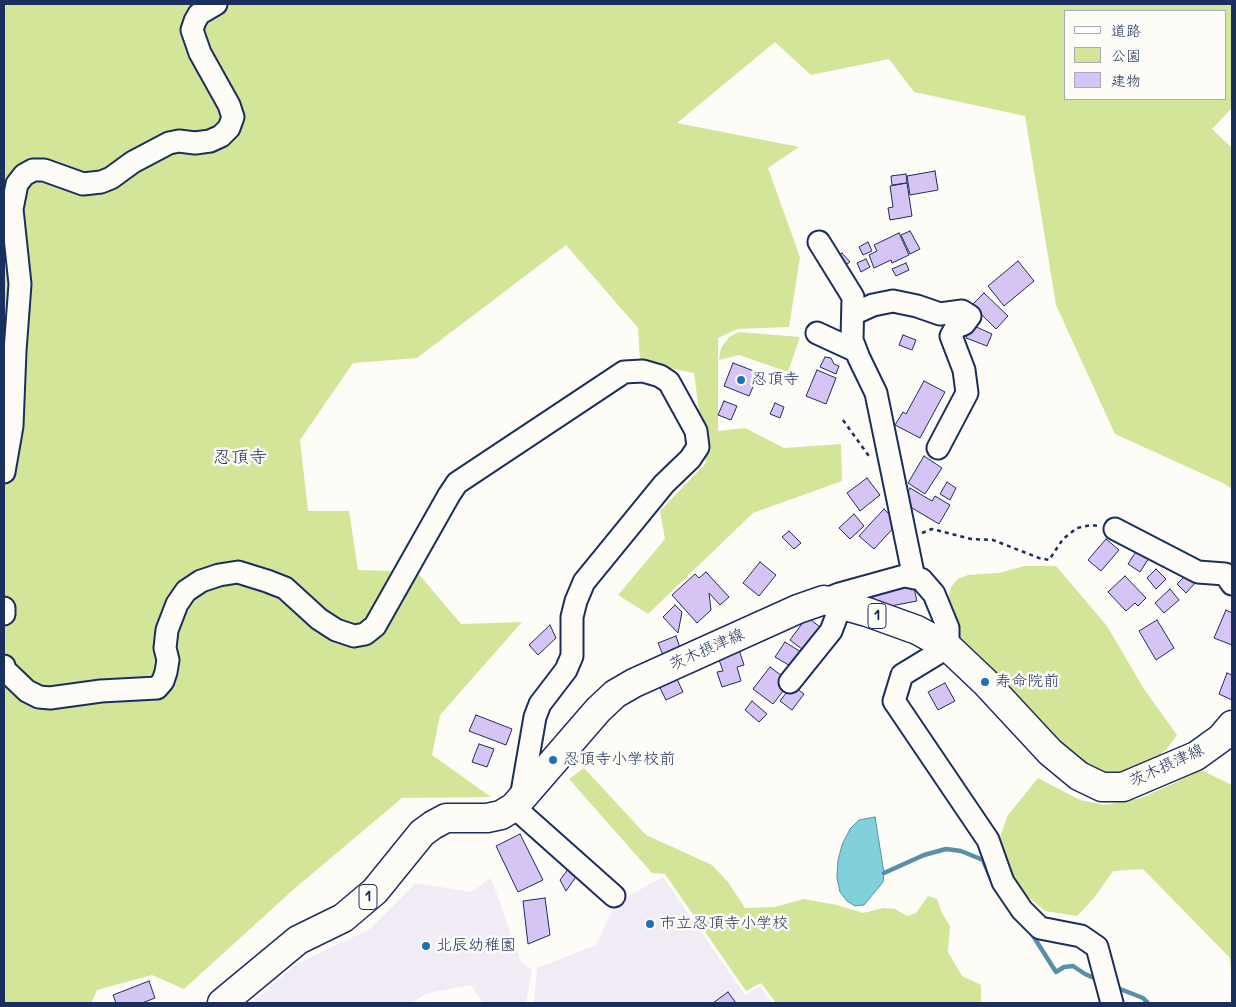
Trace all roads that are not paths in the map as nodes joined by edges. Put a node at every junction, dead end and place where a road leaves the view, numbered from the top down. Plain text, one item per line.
1 (216, 4) edge
2 (819, 242) dead end
3 (853, 314) junction
4 (817, 333) dead end
5 (856, 351) junction
6 (938, 448) dead end
7 (4, 472) edge
8 (1115, 529) road end
9 (914, 578) junction
10 (1232, 584) edge
11 (833, 603) junction
12 (4, 608) edge
13 (4, 614) edge
14 (948, 647) junction
15 (4, 666) edge
16 (790, 682) dead end
17 (1232, 725) edge
18 (517, 802) junction
19 (614, 896) dead end
20 (222, 1003) edge
21 (1112, 1003) edge

1 - 7 street
2 - 3 street
3 - 5 street
3 - 6 street
4 - 5 street
5 - 9 street
8 - 10 street
9 - 11 street
9 - 14 street
11 - 14 main road, 茨木摂津線 / 1
11 - 16 street
11 - 18 main road, 茨木摂津線 / 1
12 - 13 street
14 - 17 main road, 茨木摂津線 / 1
14 - 21 street
15 - 18 street
18 - 19 street
18 - 20 main road, 茨木摂津線 / 1

